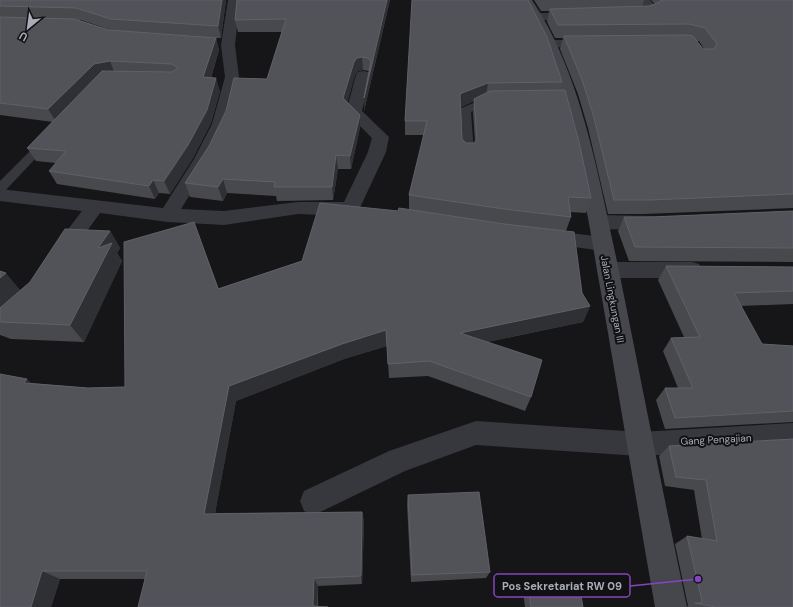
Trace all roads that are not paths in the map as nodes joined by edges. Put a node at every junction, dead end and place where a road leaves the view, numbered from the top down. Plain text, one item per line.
1 (234, 0) edge
2 (526, 0) edge
3 (643, 0) edge
4 (615, 15) edge
5 (586, 17) edge
6 (538, 18) junction
7 (551, 44) junction
8 (604, 44) edge
9 (363, 75) dead end
10 (501, 101) edge
11 (54, 132) edge
12 (468, 153) edge
13 (0, 189) edge
14 (0, 195) edge
15 (95, 207) junction
16 (350, 209) junction
17 (372, 212) edge
18 (168, 215) junction
19 (599, 222) junction
20 (667, 222) edge
21 (525, 235) edge
22 (602, 244) junction
23 (608, 270) junction
24 (708, 270) edge
25 (48, 273) edge
26 (793, 435) edge
27 (640, 444) junction
28 (314, 501) dead end
29 (671, 607) edge

1 - 18 street
2 - 6 street, Jalan Lingkungan III
3 - 4 street
5 - 6 street
6 - 7 street, Jalan Lingkungan III
7 - 8 street
7 - 19 street, Jalan Lingkungan III
9 - 16 street
10 - 12 lane
11 - 13 lane
14 - 15 street
15 - 18 street
15 - 25 street
16 - 17 street
16 - 18 street
19 - 20 street
19 - 22 street, Jalan Lingkungan III
21 - 22 street
22 - 23 street, Jalan Lingkungan III
23 - 24 street
23 - 27 street, Jalan Lingkungan III
26 - 27 street, Gang Pengajian
27 - 28 street, Gang Pengajian
27 - 29 street, Jalan Lingkungan III

